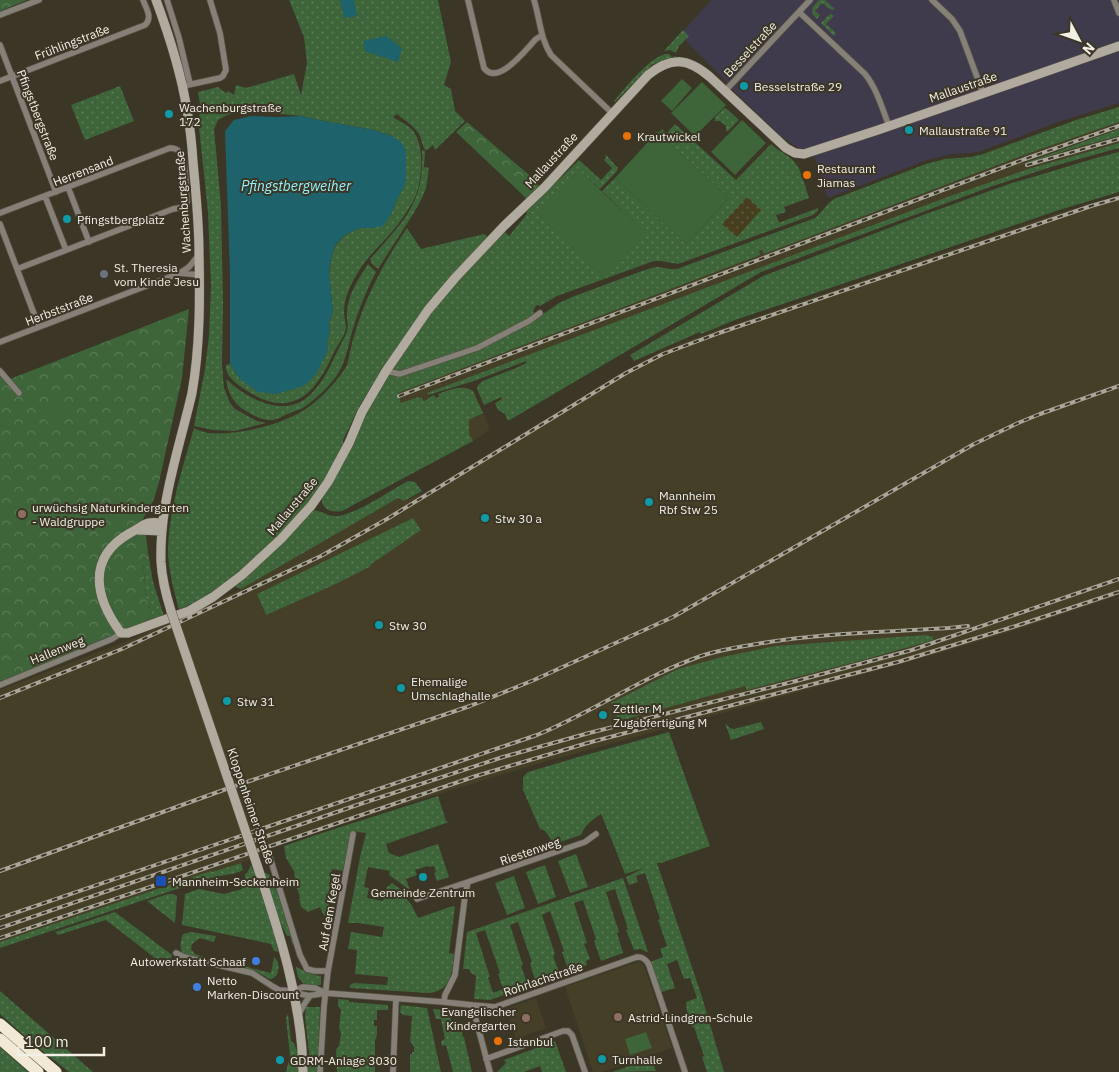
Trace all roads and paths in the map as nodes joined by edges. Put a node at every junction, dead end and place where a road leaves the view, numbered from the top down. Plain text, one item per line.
1 (39, 0) edge
2 (143, 0) edge
3 (156, 0) edge
4 (167, 0) edge
5 (210, 0) edge
6 (468, 0) edge
7 (534, 0) edge
8 (810, 0) edge
9 (932, 0) edge
10 (1114, 0) edge
11 (799, 12) junction
12 (1119, 13) edge
13 (0, 15) edge
14 (542, 36) junction
15 (0, 45) edge
16 (1119, 46) edge
17 (12, 76) junction
18 (0, 81) edge
19 (186, 85) junction
20 (725, 90) junction
21 (984, 93) junction
22 (612, 113) junction
23 (889, 126) junction
24 (173, 148) joint
25 (68, 187) junction
26 (56, 192) junction
27 (45, 196) junction
28 (0, 214) edge
29 (0, 224) edge
30 (89, 242) junction
31 (66, 250) junction
32 (199, 255) junction
33 (189, 267) junction
34 (17, 269) junction
35 (200, 272) junction
36 (180, 273) junction
37 (540, 313) dead end
38 (39, 327) junction
39 (0, 342) edge
40 (0, 371) edge
41 (386, 371) junction
42 (19, 393) dead end
43 (162, 527) junction
44 (171, 611) joint
45 (122, 633) junction
46 (0, 684) edge
47 (353, 834) dead end
48 (596, 834) dead end
49 (268, 852) dead end
50 (468, 882) junction
51 (417, 899) dead end
52 (176, 952) dead end
53 (299, 966) dead end
54 (308, 969) junction
55 (328, 971) junction
56 (293, 991) junction
57 (325, 993) junction
58 (310, 996) junction
59 (396, 999) junction
60 (444, 1002) junction
61 (472, 1006) junction
62 (298, 1016) junction
63 (0, 1024) edge
64 (0, 1039) edge
65 (486, 1059) junction
66 (38, 1072) edge
67 (56, 1072) edge
68 (303, 1072) edge
69 (320, 1072) edge
70 (393, 1072) edge
71 (490, 1072) edge
72 (585, 1072) edge
73 (685, 1072) edge

1 - 13 street
2 - 17 street, Frühlingstraße
3 - 19 street, Wachenburgstraße
4 - 19 street, Wachenburgstraße
5 - 19 street
6 - 14 street
7 - 14 street
8 - 11 street, Besselstraße
9 - 21 street
10 - 12 street
11 - 20 street, Besselstraße
11 - 23 street
14 - 22 street
15 - 17 street, Pfingstbergstraße
16 - 21 street, Mallaustraße
17 - 18 street, Frühlingstraße
17 - 26 street, Pfingstbergstraße
19 - 32 street, Wachenburgstraße
20 - 22 street, Mallaustraße
20 - 23 street, Mallaustraße
21 - 23 street, Mallaustraße
22 - 41 street, Mallaustraße
24 - 25 street, Herrensand
24 - 30 street, Wachenburgstraße
25 - 26 street, Herrensand
25 - 30 street
26 - 27 street, Herrensand
27 - 28 street, Herrensand
27 - 31 street
29 - 34 street
30 - 31 street
31 - 34 street
32 - 33 street, Herbststraße
32 - 35 street, Wachenburgstraße
33 - 35 street
33 - 36 street, Herbststraße
34 - 38 street
35 - 36 street, Herbststraße
35 - 43 street, Wachenburgstraße
36 - 38 street, Herbststraße
37 - 41 street
38 - 39 street, Herbststraße
40 - 42 street
41 - 45 street, Mallaustraße
43 - 44 street, Wachenburgstraße
43 - 45 street
44 - 56 street, Kloppenheimer Straße, bridge
45 - 46 street, Hallenweg
47 - 55 street, Auf dem Kegel
48 - 50 street, Riestenweg
49 - 54 street
50 - 51 street, Riestenweg
50 - 60 street
52 - 56 street
53 - 54 street
54 - 55 street
55 - 57 street, Auf dem Kegel
56 - 57 street, Rohrlachstraße
56 - 58 street, Rohrlachstraße
56 - 62 street, Kloppenheimer Straße
57 - 58 street, Rohrlachstraße
57 - 59 street, Rohrlachstraße
57 - 69 street, Auf dem Kegel
58 - 62 street
59 - 60 street, Rohrlachstraße
59 - 70 street
60 - 61 street, Rohrlachstraße
61 - 65 street
61 - 73 street, Rohrlachstraße
62 - 68 street, Kloppenheimer Straße
63 - 67 highway
64 - 66 highway
65 - 71 street
65 - 72 street

